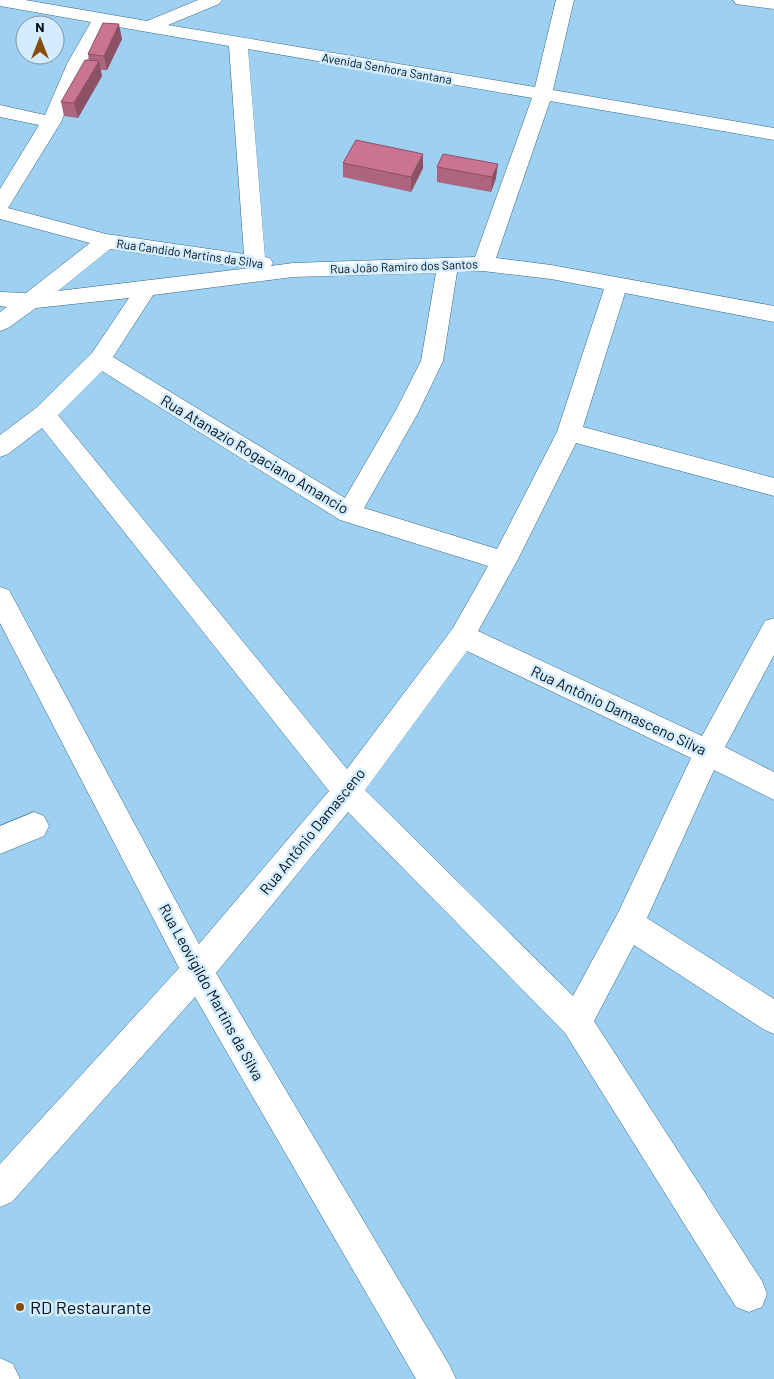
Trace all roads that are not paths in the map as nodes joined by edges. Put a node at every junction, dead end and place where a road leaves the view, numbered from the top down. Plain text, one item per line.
1 (213, 0) edge
2 (565, 0) edge
3 (742, 0) edge
4 (0, 1) edge
5 (774, 4) edge
6 (101, 19) junction
7 (147, 27) junction
8 (238, 42) junction
9 (543, 95) junction
10 (0, 111) edge
11 (51, 122) junction
12 (774, 134) edge
13 (0, 205) edge
14 (0, 212) edge
15 (106, 241) junction
16 (254, 262) junction
17 (448, 264) junction
18 (483, 264) junction
19 (293, 270) junction
20 (617, 284) junction
21 (146, 289) junction
22 (0, 299) edge
23 (31, 301) junction
24 (774, 314) edge
25 (0, 323) edge
26 (100, 359) junction
27 (44, 414) junction
28 (569, 432) junction
29 (0, 448) edge
30 (774, 487) edge
31 (349, 513) junction
32 (504, 561) junction
33 (0, 598) edge
34 (462, 636) junction
35 (771, 642) edge
36 (708, 752) junction
37 (774, 787) edge
38 (347, 791) junction
39 (34, 826) dead end
40 (0, 840) edge
41 (629, 924) junction
42 (198, 971) junction
43 (774, 1018) edge
44 (576, 1022) junction
45 (0, 1190) edge
46 (749, 1294) dead end
47 (437, 1379) edge

1 - 7 street
2 - 9 street
3 - 5 street
4 - 6 street, Avenida Senhora Santana
6 - 7 street, Avenida Senhora Santana
6 - 11 street
7 - 8 street, Avenida Senhora Santana
8 - 9 street, Avenida Senhora Santana
8 - 16 street
9 - 12 street, Avenida Senhora Santana
9 - 18 street
10 - 11 street
11 - 13 street
14 - 15 street, Rua Candido Martins da Silva
15 - 16 street, Rua Candido Martins da Silva
15 - 23 street
16 - 19 street, Rua Candido Martins da Silva
17 - 18 street, Rua João Ramiro dos Santos
17 - 19 street, Rua João Ramiro dos Santos
17 - 31 street
18 - 20 street, Rua João Ramiro dos Santos
19 - 21 street, Rua João Ramiro dos Santos
20 - 24 street, Rua João Ramiro dos Santos
20 - 28 street, Rua Antônio Damasceno
21 - 23 street, Rua João Ramiro dos Santos
21 - 26 street
22 - 23 street, Rua João Ramiro dos Santos
23 - 25 street
26 - 27 street
26 - 31 street, Rua Atanazio Rogaciano Amancio
27 - 29 street
27 - 38 street
28 - 30 street
28 - 32 street, Rua Antônio Damasceno
31 - 32 street, Rua Atanazio Rogaciano Amancio
32 - 34 street, Rua Antônio Damasceno
33 - 42 street, Rua Leovigildo Martins da Silva
34 - 36 street, Rua Antônio Damasceno Silva
34 - 38 street, Rua Antônio Damasceno
35 - 36 street
36 - 37 street, Rua Antônio Damasceno Silva
36 - 41 street
38 - 42 street, Rua Antônio Damasceno
38 - 44 street
39 - 40 street
41 - 43 street
41 - 44 street
42 - 45 street, Rua Antônio Damasceno
42 - 47 street, Rua Leovigildo Martins da Silva
44 - 46 street

